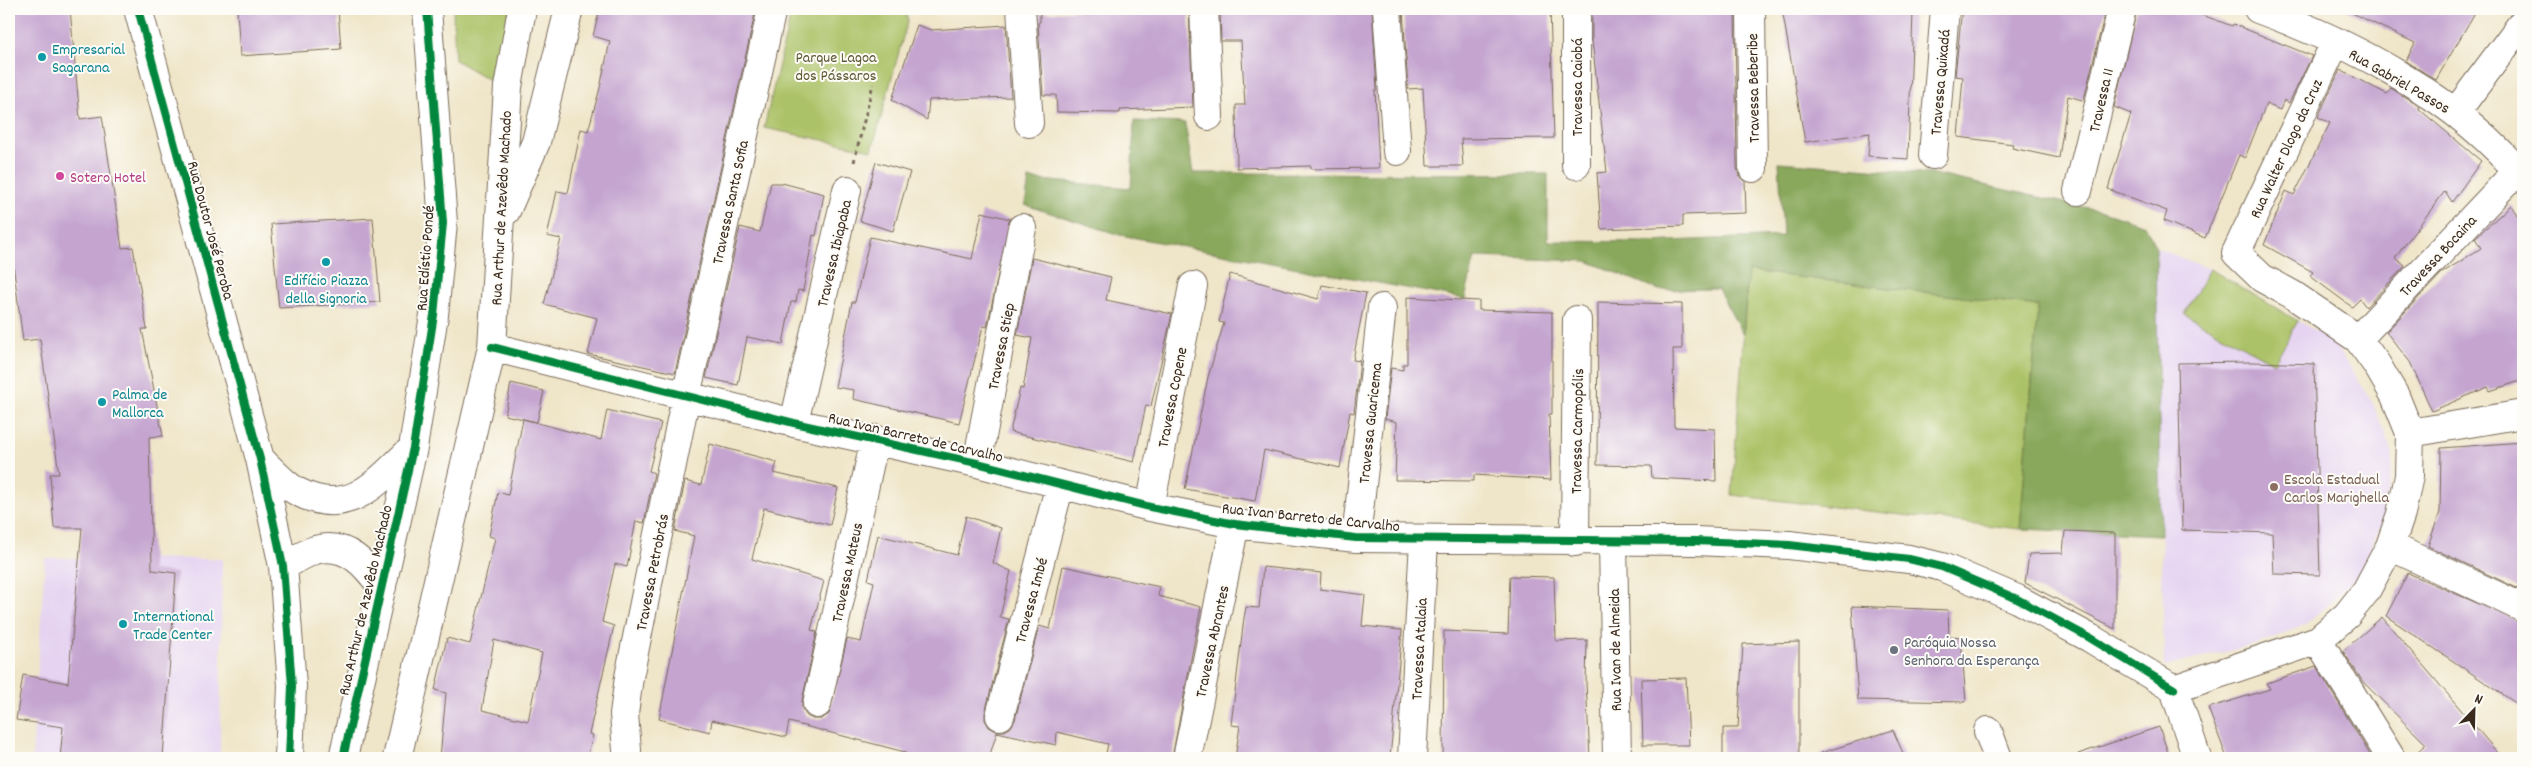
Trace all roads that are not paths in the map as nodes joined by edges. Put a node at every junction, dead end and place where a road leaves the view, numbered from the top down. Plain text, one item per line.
1 (138, 9) edge
2 (427, 9) edge
3 (522, 9) edge
4 (569, 9) edge
5 (772, 9) edge
6 (1021, 9) edge
7 (1204, 9) edge
8 (1388, 9) edge
9 (1576, 9) edge
10 (1751, 9) edge
11 (1945, 9) edge
12 (2122, 9) edge
13 (2258, 9) edge
14 (2304, 17) edge
15 (2523, 22) edge
16 (2335, 43) junction
17 (2456, 112) junction
18 (1209, 116) dead end
19 (1029, 123) dead end
20 (1397, 151) dead end
21 (1933, 155) dead end
22 (1576, 165) dead end
23 (1753, 168) dead end
24 (2520, 174) edge
25 (847, 190) road end
26 (2078, 191) dead end
27 (499, 228) junction
28 (1022, 228) dead end
29 (1193, 286) dead end
30 (1382, 308) dead end
31 (1577, 320) dead end
32 (2358, 340) junction
33 (492, 347) junction
34 (686, 396) junction
35 (2523, 414) edge
36 (794, 423) junction
37 (2410, 433) junction
38 (875, 439) junction
39 (413, 448) junction
40 (260, 459) junction
41 (977, 463) junction
42 (1060, 484) junction
43 (1150, 507) junction
44 (1235, 524) junction
45 (1356, 538) junction
46 (1424, 541) junction
47 (1575, 542) junction
48 (1613, 542) junction
49 (2390, 546) junction
50 (284, 566) junction
51 (382, 587) junction
52 (2523, 608) edge
53 (2318, 640) junction
54 (2174, 689) junction
55 (817, 704) dead end
56 (1000, 716) dead end
57 (1988, 731) dead end
58 (627, 750) dead end
59 (288, 758) edge
60 (343, 758) edge
61 (397, 758) edge
62 (1187, 758) edge
63 (1412, 758) edge
64 (1617, 758) edge
65 (1998, 758) edge
66 (2197, 758) edge
67 (2391, 758) edge

1 - 40 street, Rua Doutor José Peroba
2 - 39 street, Rua Edístio Pondé
3 - 27 street, Rua Arthur de Azevêdo Machado
4 - 27 street
5 - 34 street, Travessa Santa Sofia
6 - 19 street
7 - 18 street
8 - 20 street
9 - 22 street, Travessa Caiobá
10 - 23 street, Travessa Beberibe
11 - 21 street, Travessa Quixadá
12 - 26 street, Travessa 11
13 - 14 street, Rua Gabriel Passos
14 - 16 street, Rua Gabriel Passos
15 - 17 street
16 - 17 street, Rua Gabriel Passos
16 - 32 street, Rua Walter Dlogo da Cruz
17 - 24 street, Rua Gabriel Passos
24 - 32 street, Travessa Bocaina
25 - 36 street, Travessa Ibiapaba
27 - 33 street, Rua Arthur de Azevêdo Machado
28 - 41 street, Travessa Stiep
29 - 43 street, Travessa Copene
30 - 45 street, Travessa Guaricema
31 - 47 street, Travessa Carmopólis
32 - 37 street
33 - 34 street, Rua Ivan Barreto de Carvalho
33 - 61 street, Rua Arthur de Azevêdo Machado
34 - 36 street, Rua Ivan Barreto de Carvalho
34 - 58 street, Travessa Petrobrás
35 - 37 street
36 - 38 street, Rua Ivan Barreto de Carvalho
37 - 49 street
38 - 41 street, Rua Ivan Barreto de Carvalho
38 - 55 street, Travessa Mateus
39 - 40 street
39 - 51 street, Rua Arthur de Azevêdo Machado
40 - 50 street
41 - 42 street, Rua Ivan Barreto de Carvalho
42 - 43 street, Rua Ivan Barreto de Carvalho
42 - 56 street, Travessa Imbé
43 - 44 street, Rua Ivan Barreto de Carvalho
44 - 45 street, Rua Ivan Barreto de Carvalho
44 - 62 street, Travessa Abrantes
45 - 46 street, Rua Ivan Barreto de Carvalho
46 - 47 street, Rua Ivan Barreto de Carvalho
46 - 63 street, Travessa Atalaia
47 - 48 street, Rua Ivan Barreto de Carvalho
48 - 54 street, Rua Ivan Barreto de Carvalho
48 - 64 street, Rua Ivan de Almeida
49 - 52 street
49 - 53 street
50 - 51 street
50 - 59 street
51 - 60 street, Rua Arthur de Azevêdo Machado
53 - 54 street
53 - 67 street
54 - 66 street
57 - 65 street

